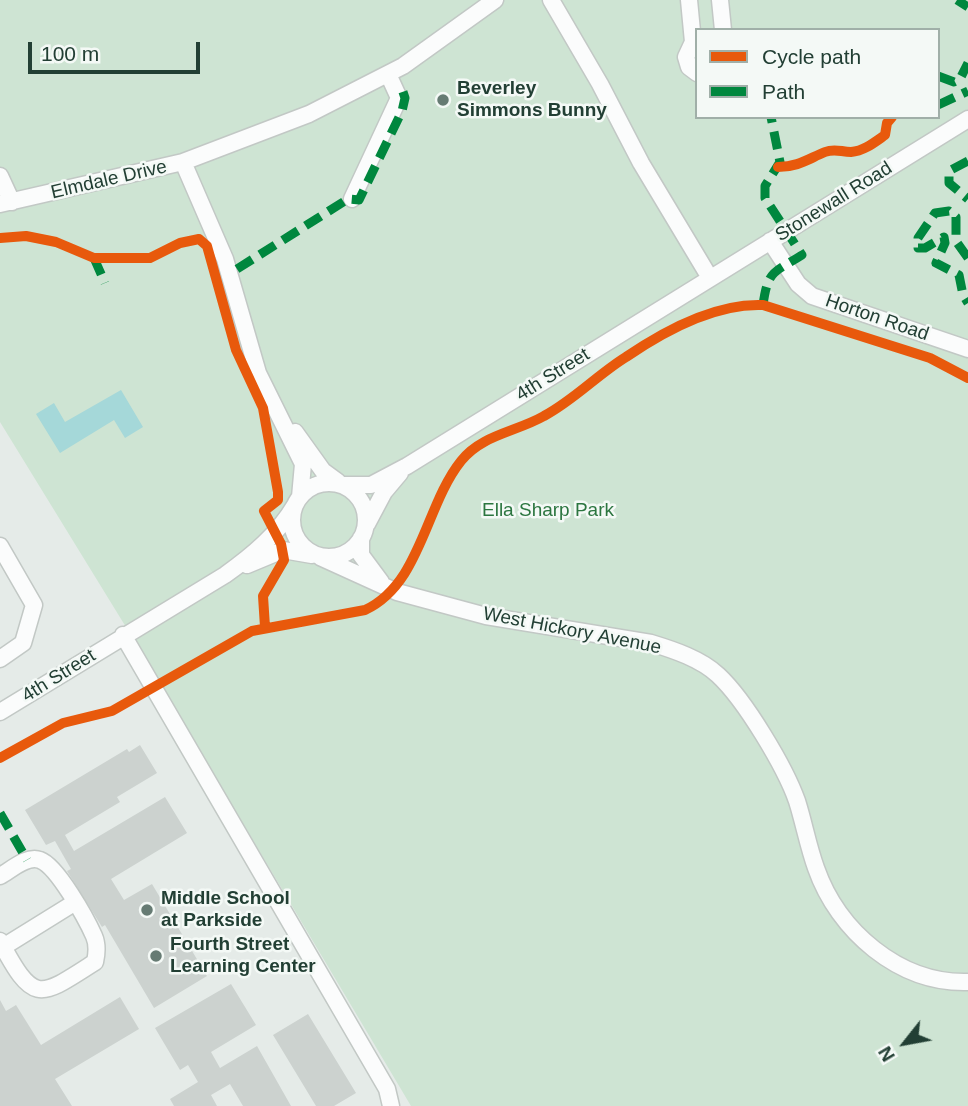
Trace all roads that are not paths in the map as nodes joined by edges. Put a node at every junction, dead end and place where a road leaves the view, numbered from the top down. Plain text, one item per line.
1 (495, 0) edge
2 (551, 0) edge
3 (689, 0) edge
4 (720, 0) edge
5 (723, 28) edge
6 (695, 72) edge
7 (388, 74) junction
8 (968, 119) edge
9 (183, 162) junction
10 (0, 176) edge
11 (352, 199) dead end
12 (6, 203) edge
13 (770, 241) junction
14 (704, 282) junction
15 (968, 349) edge
16 (277, 407) junction
17 (407, 466) junction
18 (341, 484) junction
19 (298, 501) junction
20 (362, 535) junction
21 (0, 546) edge
22 (317, 556) junction
23 (225, 575) junction
24 (381, 582) junction
25 (123, 635) junction
26 (0, 659) edge
27 (0, 712) edge
28 (0, 876) edge
29 (74, 903) junction
30 (1, 945) edge
31 (968, 982) edge
32 (391, 1106) edge

1 - 7 street, Elmdale Drive
2 - 14 street
3 - 6 street
4 - 5 street
7 - 9 street, Elmdale Drive
7 - 11 street
8 - 13 street, Stonewall Road
9 - 12 street, Elmdale Drive
9 - 16 street
10 - 12 street
13 - 14 street, Stonewall Road
13 - 15 street, Horton Road
14 - 17 street, 4th Street
16 - 18 street
16 - 19 street
17 - 18 street, 4th Street
17 - 20 street, 4th Street
18 - 19 street
18 - 20 street
19 - 22 street
19 - 23 street, 4th Street
20 - 22 street
20 - 24 street
21 - 26 street
22 - 23 street, 4th Street
22 - 24 street, West Hickory Avenue
23 - 25 street, 4th Street
24 - 31 street, West Hickory Avenue
25 - 27 street, 4th Street
25 - 32 street
28 - 29 street
29 - 30 street
29 - 30 street

